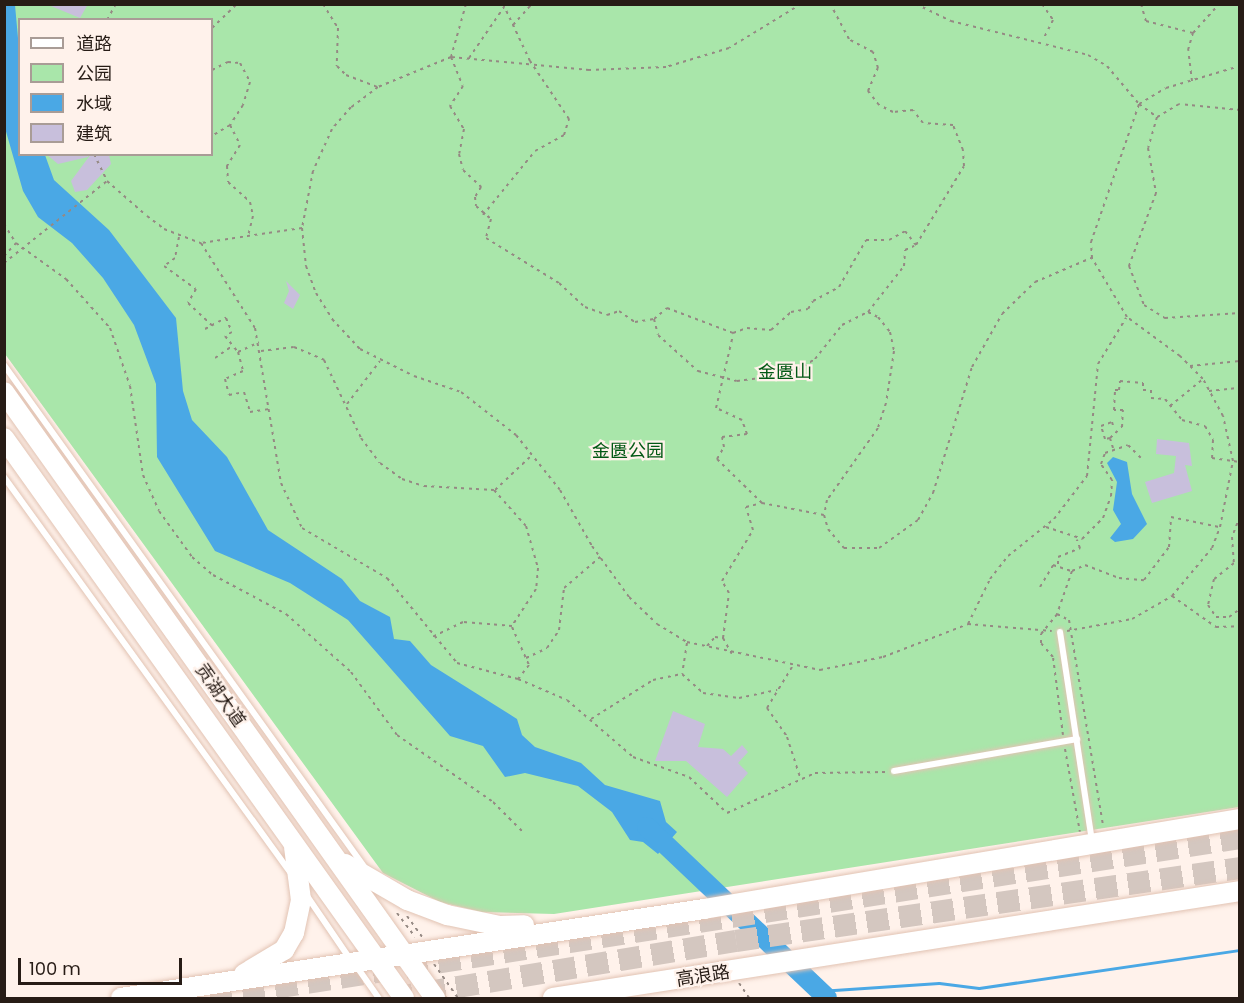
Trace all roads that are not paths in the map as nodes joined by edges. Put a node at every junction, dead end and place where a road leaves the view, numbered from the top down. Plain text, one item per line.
1 (4, 365) edge
2 (4, 392) edge
3 (4, 438) edge
4 (4, 477) edge
5 (1060, 632) road end
6 (1077, 739) junction
7 (894, 771) road end
8 (1239, 819) edge
9 (1098, 839) junction
10 (293, 842) junction
11 (338, 860) junction
12 (376, 883) junction
13 (300, 885) junction
14 (1239, 891) edge
15 (587, 927) junction
16 (402, 953) junction
17 (374, 957) junction
18 (351, 961) junction
19 (222, 983) junction
20 (560, 998) edge
21 (121, 999) edge
22 (379, 999) edge
23 (404, 999) edge
24 (435, 999) edge

1 - 12 lane, 贡湖大道
2 - 11 main road, 贡湖大道
3 - 10 main road, 贡湖大道
4 - 13 lane
5 - 6 lane
6 - 7 lane
6 - 9 lane
8 - 9 main road
9 - 15 main road
10 - 13 main road
10 - 17 main road, 贡湖大道
11 - 12 main road
11 - 16 main road, 贡湖大道
12 - 15 main road
13 - 18 lane
13 - 19 main road
14 - 20 main road, 高浪路
15 - 16 main road
16 - 17 main road
16 - 24 main road, 贡湖大道
17 - 18 main road
17 - 23 main road, 贡湖大道
18 - 19 main road
18 - 22 lane
19 - 21 main road

